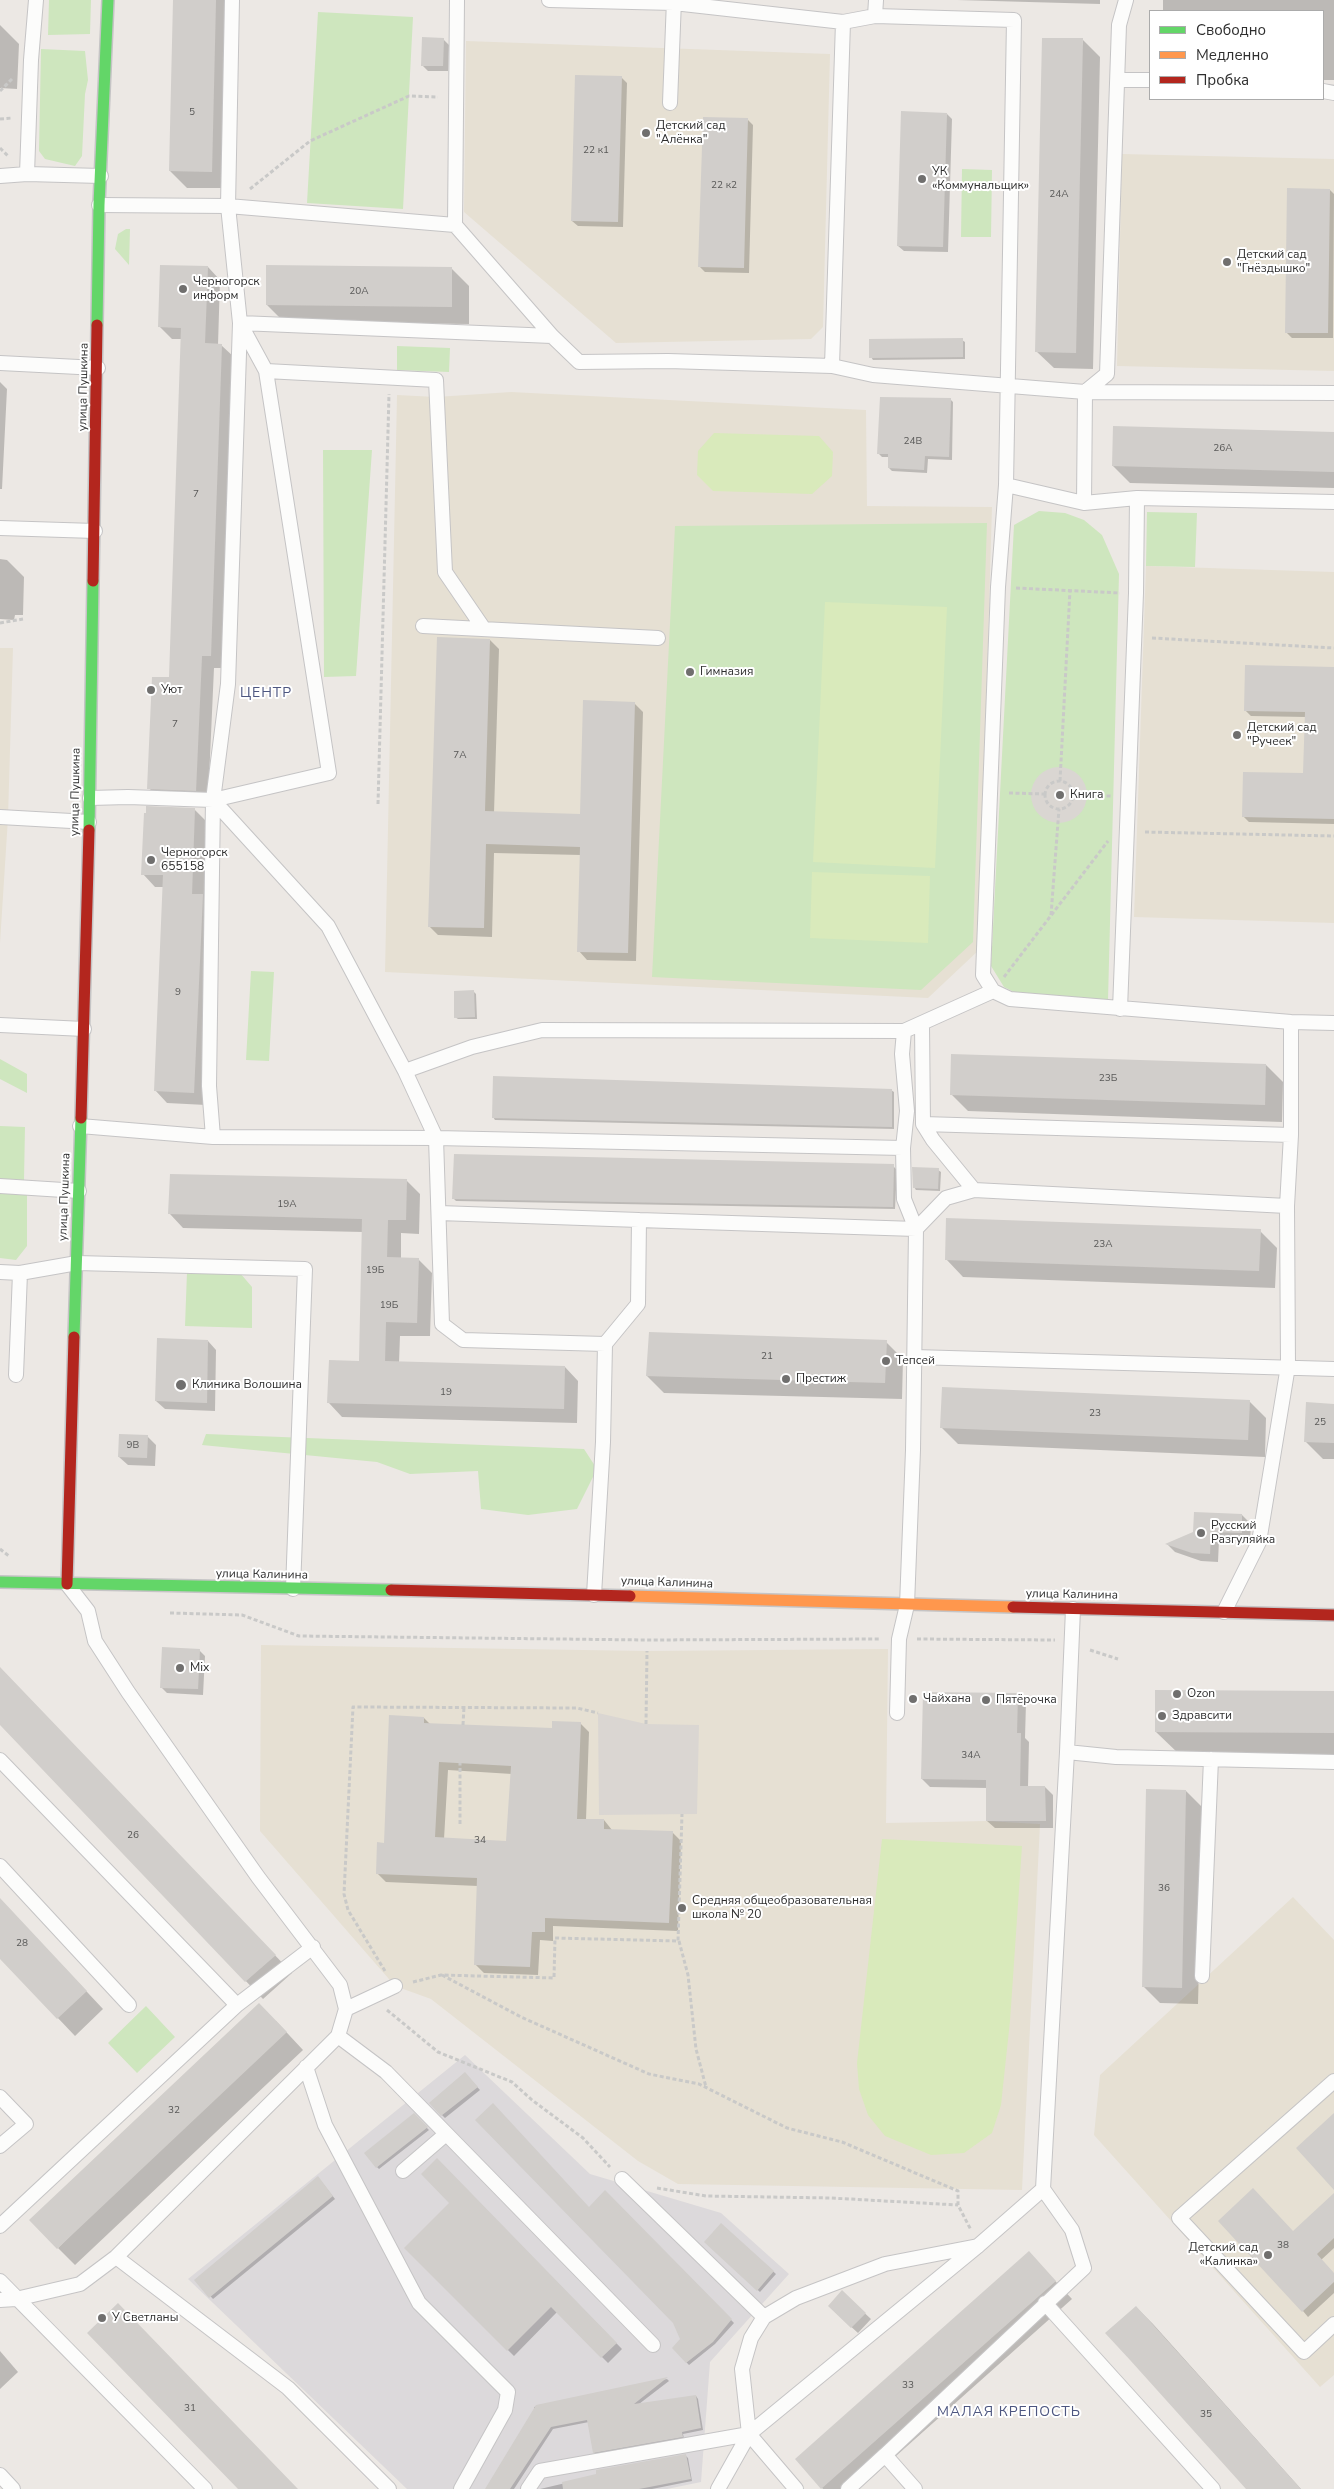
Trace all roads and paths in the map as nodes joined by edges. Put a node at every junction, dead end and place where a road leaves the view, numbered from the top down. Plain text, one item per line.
1 (36, 0) edge
2 (108, 0) edge
3 (232, 0) edge
4 (457, 0) edge
5 (550, 0) edge
6 (876, 0) edge
7 (1126, 0) edge
8 (674, 2) edge
9 (875, 16) junction
10 (843, 22) junction
11 (1119, 80) junction
12 (1149, 80) edge
13 (456, 97) junction
14 (670, 103) dead end
15 (27, 174) junction
16 (0, 176) edge
17 (101, 176) junction
18 (99, 205) junction
19 (228, 206) junction
20 (455, 225) junction
21 (240, 323) junction
22 (552, 336) junction
23 (0, 364) edge
24 (832, 366) junction
25 (98, 368) junction
26 (266, 371) junction
27 (390, 376) junction
28 (1007, 384) junction
29 (1085, 392) junction
30 (1334, 393) edge
31 (1006, 485) junction
32 (1138, 498) junction
33 (1334, 502) edge
34 (1084, 503) junction
35 (0, 528) edge
36 (95, 531) junction
37 (998, 587) junction
38 (1070, 590) junction
39 (1136, 593) junction
40 (23, 619) dead end
41 (0, 623) edge
42 (423, 626) dead end
43 (484, 630) junction
44 (1134, 637) junction
45 (658, 638) dead end
46 (1334, 648) edge
47 (1060, 781) junction
48 (991, 792) junction
49 (1045, 794) junction
50 (1074, 795) junction
51 (1129, 796) junction
52 (90, 798) junction
53 (213, 800) junction
54 (378, 804) dead end
55 (1059, 809) junction
56 (1128, 815) junction
57 (0, 818) edge
58 (89, 822) junction
59 (1127, 831) junction
60 (1334, 836) edge
61 (1051, 916) junction
62 (993, 991) junction
63 (1120, 1009) junction
64 (1291, 1022) junction
65 (1334, 1023) edge
66 (922, 1024) junction
67 (0, 1025) edge
68 (84, 1029) junction
69 (904, 1031) junction
70 (405, 1071) junction
71 (923, 1124) junction
72 (80, 1126) junction
73 (1291, 1135) junction
74 (213, 1137) junction
75 (436, 1138) junction
76 (903, 1148) junction
77 (0, 1186) edge
78 (974, 1190) junction
79 (79, 1191) junction
80 (1287, 1206) junction
81 (439, 1213) junction
82 (639, 1220) junction
83 (916, 1229) junction
84 (77, 1263) junction
85 (0, 1272) edge
86 (20, 1273) junction
87 (605, 1344) junction
88 (914, 1357) junction
89 (1288, 1366) junction
90 (1334, 1368) edge
91 (16, 1375) dead end
92 (0, 1582) edge
93 (68, 1584) junction
94 (293, 1589) junction
95 (594, 1594) junction
96 (906, 1605) junction
97 (1073, 1609) junction
98 (1224, 1612) junction
99 (165, 1613) dead end
100 (1334, 1615) edge
101 (899, 1639) junction
102 (1071, 1644) junction
103 (647, 1651) dead end
104 (1118, 1659) dead end
105 (464, 1707) junction
106 (598, 1713) dead end
107 (898, 1713) dead end
108 (646, 1724) dead end
109 (463, 1725) dead end
110 (1068, 1752) junction
111 (1211, 1759) junction
112 (0, 1760) edge
113 (1334, 1762) edge
114 (460, 1763) dead end
115 (682, 1814) dead end
116 (460, 1824) dead end
117 (0, 1866) edge
118 (678, 1941) junction
119 (313, 1947) junction
120 (441, 1975) junction
121 (1202, 1976) dead end
122 (395, 1986) junction
123 (371, 1997) junction
124 (129, 2005) dead end
125 (237, 2005) junction
126 (346, 2009) junction
127 (338, 2036) junction
128 (306, 2067) junction
129 (1334, 2081) edge
130 (706, 2088) junction
131 (0, 2096) edge
132 (446, 2134) junction
133 (0, 2146) edge
134 (403, 2171) dead end
135 (622, 2179) junction
136 (1043, 2189) junction
137 (958, 2205) junction
138 (0, 2226) edge
139 (979, 2245) junction
140 (116, 2257) junction
141 (0, 2281) edge
142 (16, 2299) junction
143 (0, 2300) edge
144 (1045, 2303) junction
145 (764, 2317) junction
146 (1334, 2324) edge
147 (653, 2345) dead end
148 (749, 2434) junction
149 (885, 2455) junction
150 (0, 2475) edge
151 (13, 2489) edge
152 (206, 2489) edge
153 (389, 2489) edge
154 (461, 2489) edge
155 (528, 2489) edge
156 (718, 2489) edge
157 (796, 2489) edge
158 (848, 2489) edge
159 (915, 2489) edge
160 (1213, 2489) edge

1 - 15 lane
2 - 17 street, улица Пушкина
3 - 19 lane
4 - 13 lane
5 - 8 lane
6 - 9 lane
7 - 11 lane
8 - 10 lane
8 - 14 lane
9 - 10 lane
9 - 28 lane
10 - 24 lane
11 - 12 lane
11 - 29 lane
13 - 19 path
13 - 20 lane
15 - 16 lane
15 - 17 lane
17 - 18 street, улица Пушкина
18 - 19 lane
18 - 25 street, улица Пушкина
19 - 20 lane
19 - 21 lane
20 - 22 lane
21 - 22 lane
21 - 26 lane
21 - 53 lane
22 - 24 lane
23 - 25 lane
24 - 28 lane
25 - 36 street, улица Пушкина
26 - 27 lane
26 - 53 lane
27 - 43 lane
27 - 54 path
28 - 29 lane
28 - 31 lane
29 - 30 lane
29 - 34 lane
31 - 34 lane
31 - 37 lane
32 - 33 lane
32 - 34 lane
32 - 39 lane
35 - 36 lane
36 - 52 street, улица Пушкина
37 - 38 path
37 - 48 lane
38 - 39 path
38 - 47 path
39 - 44 lane
40 - 41 path
42 - 43 lane
43 - 45 lane
44 - 46 path
44 - 51 lane
47 - 49 path
47 - 50 path
48 - 49 path
48 - 62 lane
49 - 55 path
50 - 51 path
50 - 55 path
51 - 56 lane
52 - 53 lane
52 - 58 street, улица Пушкина
53 - 70 lane
53 - 74 lane
55 - 61 path
56 - 59 lane
56 - 61 path
57 - 58 lane
58 - 68 street, улица Пушкина
59 - 60 path
59 - 63 lane
61 - 62 path
62 - 63 lane
62 - 66 lane
63 - 64 lane
64 - 65 lane
64 - 73 lane
66 - 69 lane
66 - 71 lane
67 - 68 lane
68 - 72 street, улица Пушкина
69 - 70 lane
69 - 76 lane
70 - 75 lane
71 - 73 lane
71 - 78 lane
72 - 74 lane
72 - 79 street, улица Пушкина
73 - 80 lane
74 - 75 lane
75 - 76 lane
75 - 81 lane
76 - 83 lane
77 - 79 lane
78 - 80 lane
78 - 83 lane
79 - 84 street, улица Пушкина
80 - 89 lane
81 - 82 lane
81 - 87 lane
82 - 83 lane
82 - 87 lane
83 - 88 lane
84 - 86 lane
84 - 93 street, улица Пушкина
84 - 94 lane
85 - 86 lane
86 - 91 lane
87 - 95 lane
88 - 89 lane
88 - 96 lane
89 - 90 lane
89 - 98 lane
92 - 93 street, улица Калинина
93 - 94 street, улица Калинина
93 - 119 lane
94 - 95 street, улица Калинина
95 - 96 street, улица Калинина
96 - 97 street, улица Калинина
96 - 101 lane
97 - 98 street, улица Калинина
97 - 102 lane
98 - 100 street, улица Калинина
99 - 101 path
101 - 102 path
101 - 107 lane
102 - 104 path
102 - 110 lane
103 - 108 path
105 - 106 path
105 - 109 path
105 - 122 path
110 - 111 lane
110 - 136 lane
111 - 113 lane
111 - 121 lane
112 - 125 lane
114 - 116 path
115 - 118 path
117 - 124 lane
118 - 120 path
118 - 130 path
119 - 125 lane
119 - 126 lane
120 - 122 path
120 - 130 path
122 - 123 lane
123 - 126 lane
123 - 135 path
125 - 138 lane
126 - 127 lane
127 - 128 lane
127 - 132 lane
128 - 140 lane
128 - 154 lane
129 - 146 lane
130 - 137 path
131 - 133 lane
132 - 134 lane
132 - 147 lane
135 - 137 path
135 - 145 lane
136 - 139 lane
136 - 144 lane
137 - 139 path
139 - 145 lane
139 - 148 lane
140 - 142 lane
140 - 153 lane
141 - 142 lane
142 - 143 lane
142 - 152 lane
144 - 149 lane
144 - 160 lane
145 - 148 lane
148 - 155 lane
148 - 156 lane
148 - 157 lane
149 - 158 lane
149 - 159 lane
150 - 151 lane

